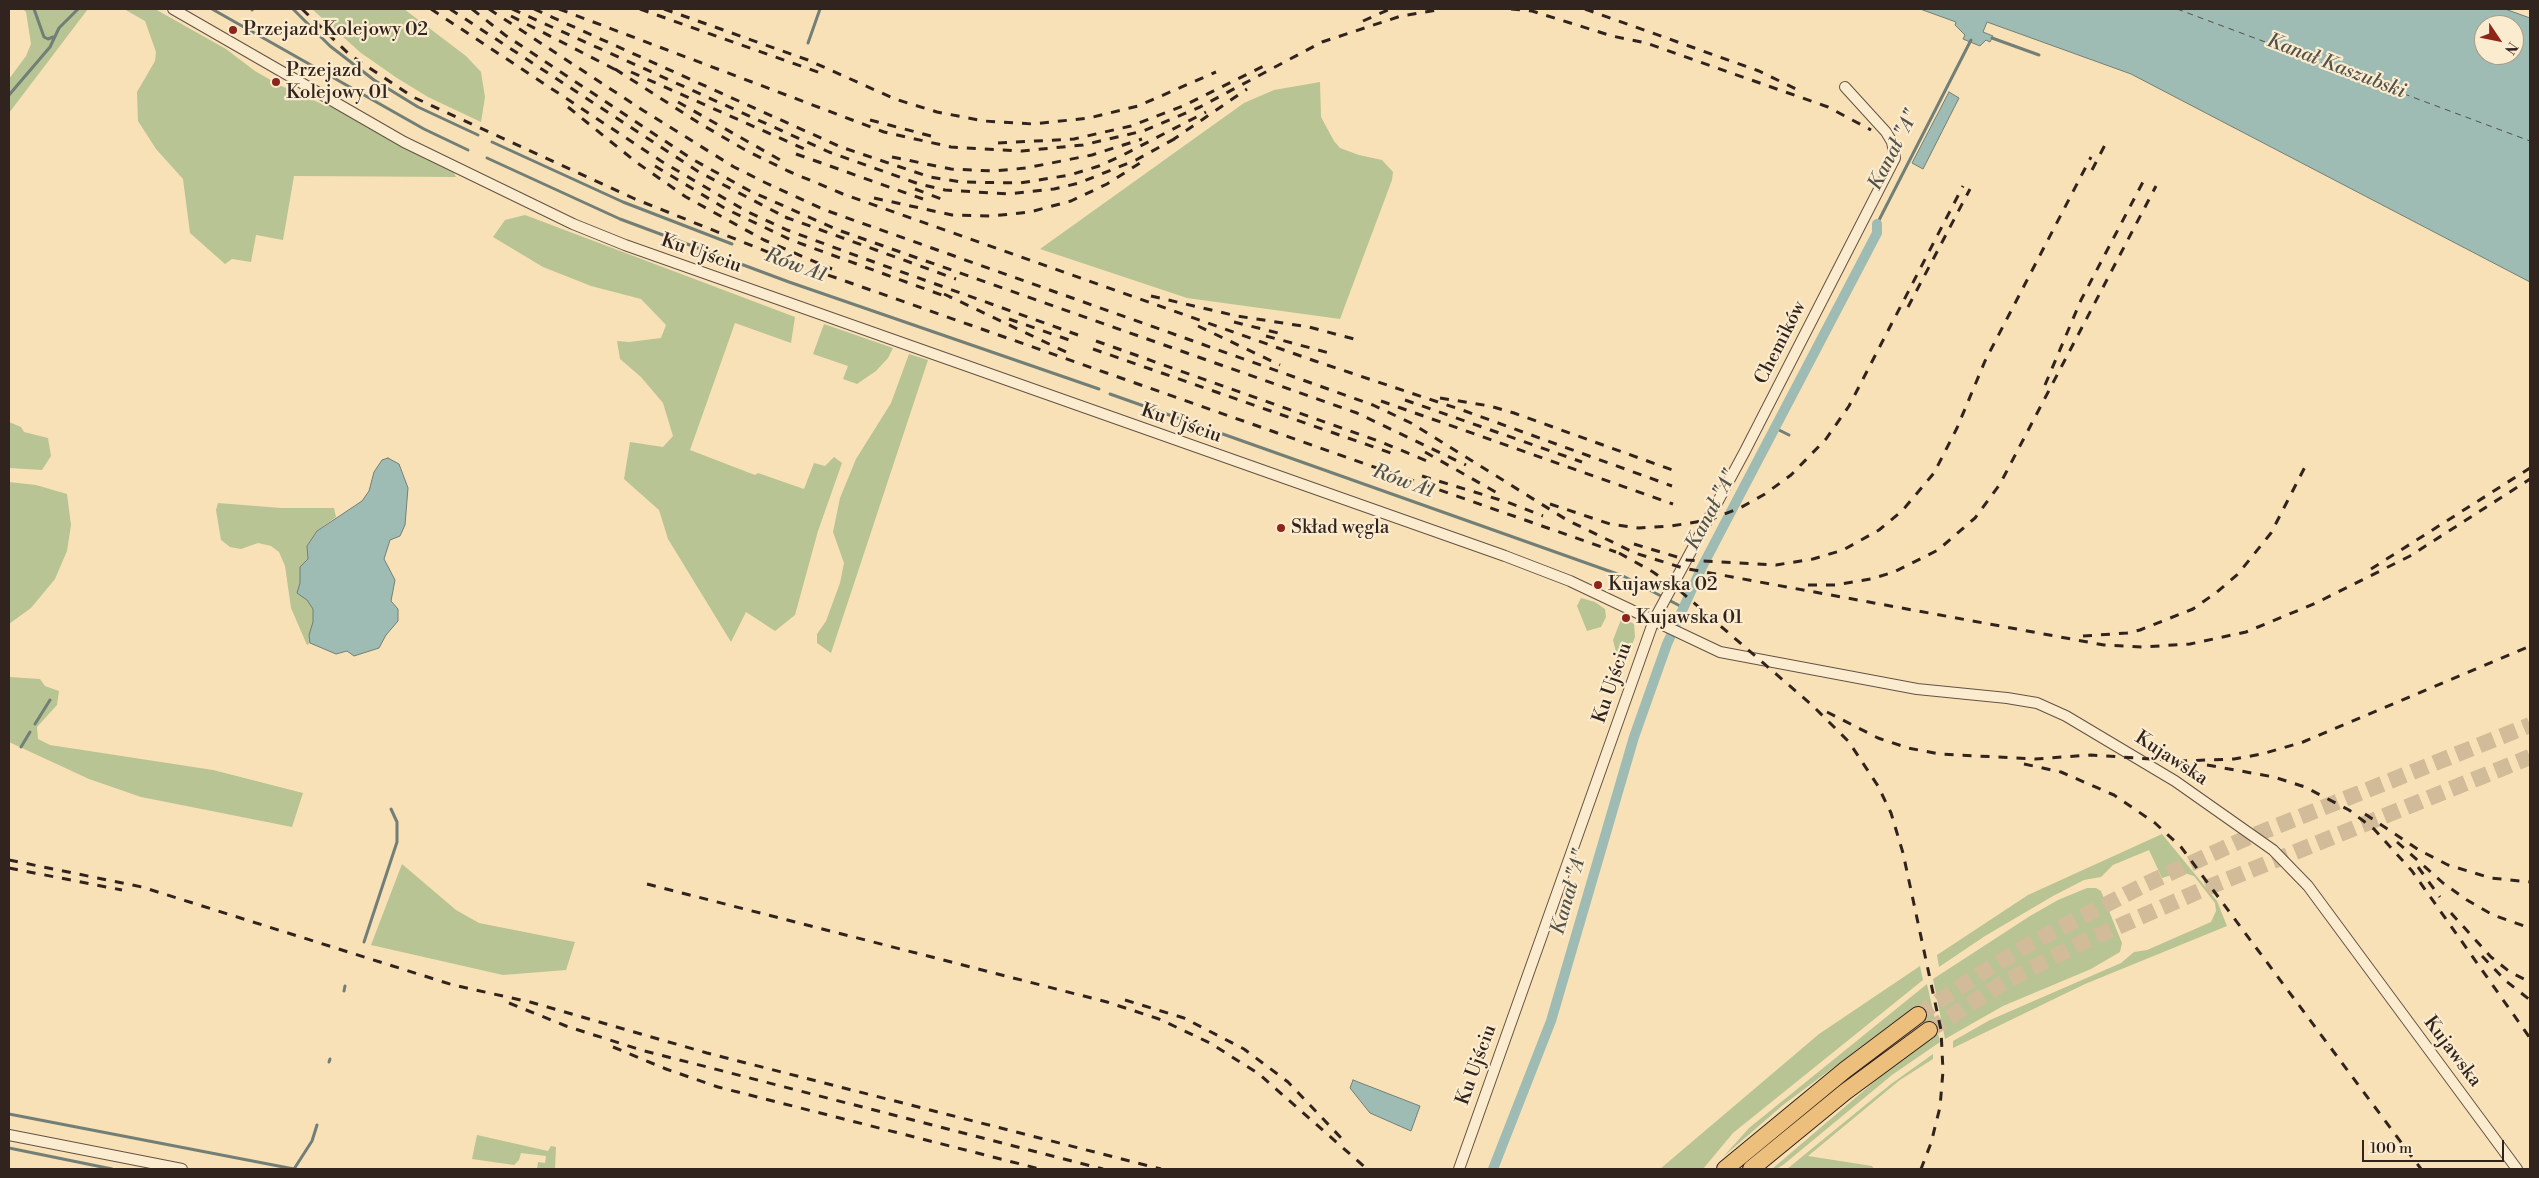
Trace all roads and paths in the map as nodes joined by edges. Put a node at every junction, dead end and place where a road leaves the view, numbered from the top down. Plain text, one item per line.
1 (173, 9) edge
2 (1845, 88) dead end
3 (1654, 620) junction
4 (1918, 1015) tunnel mouth
5 (1929, 1030) tunnel mouth
6 (9, 1135) edge
7 (182, 1169) edge
8 (1459, 1169) edge
9 (1725, 1169) edge
10 (1751, 1169) edge
11 (2517, 1169) edge

1 - 3 street, Ku Ujściu
2 - 3 street, Chemików
3 - 8 street, Ku Ujściu
3 - 11 street, Kujawska
4 - 9 highway
5 - 10 highway
6 - 7 street

